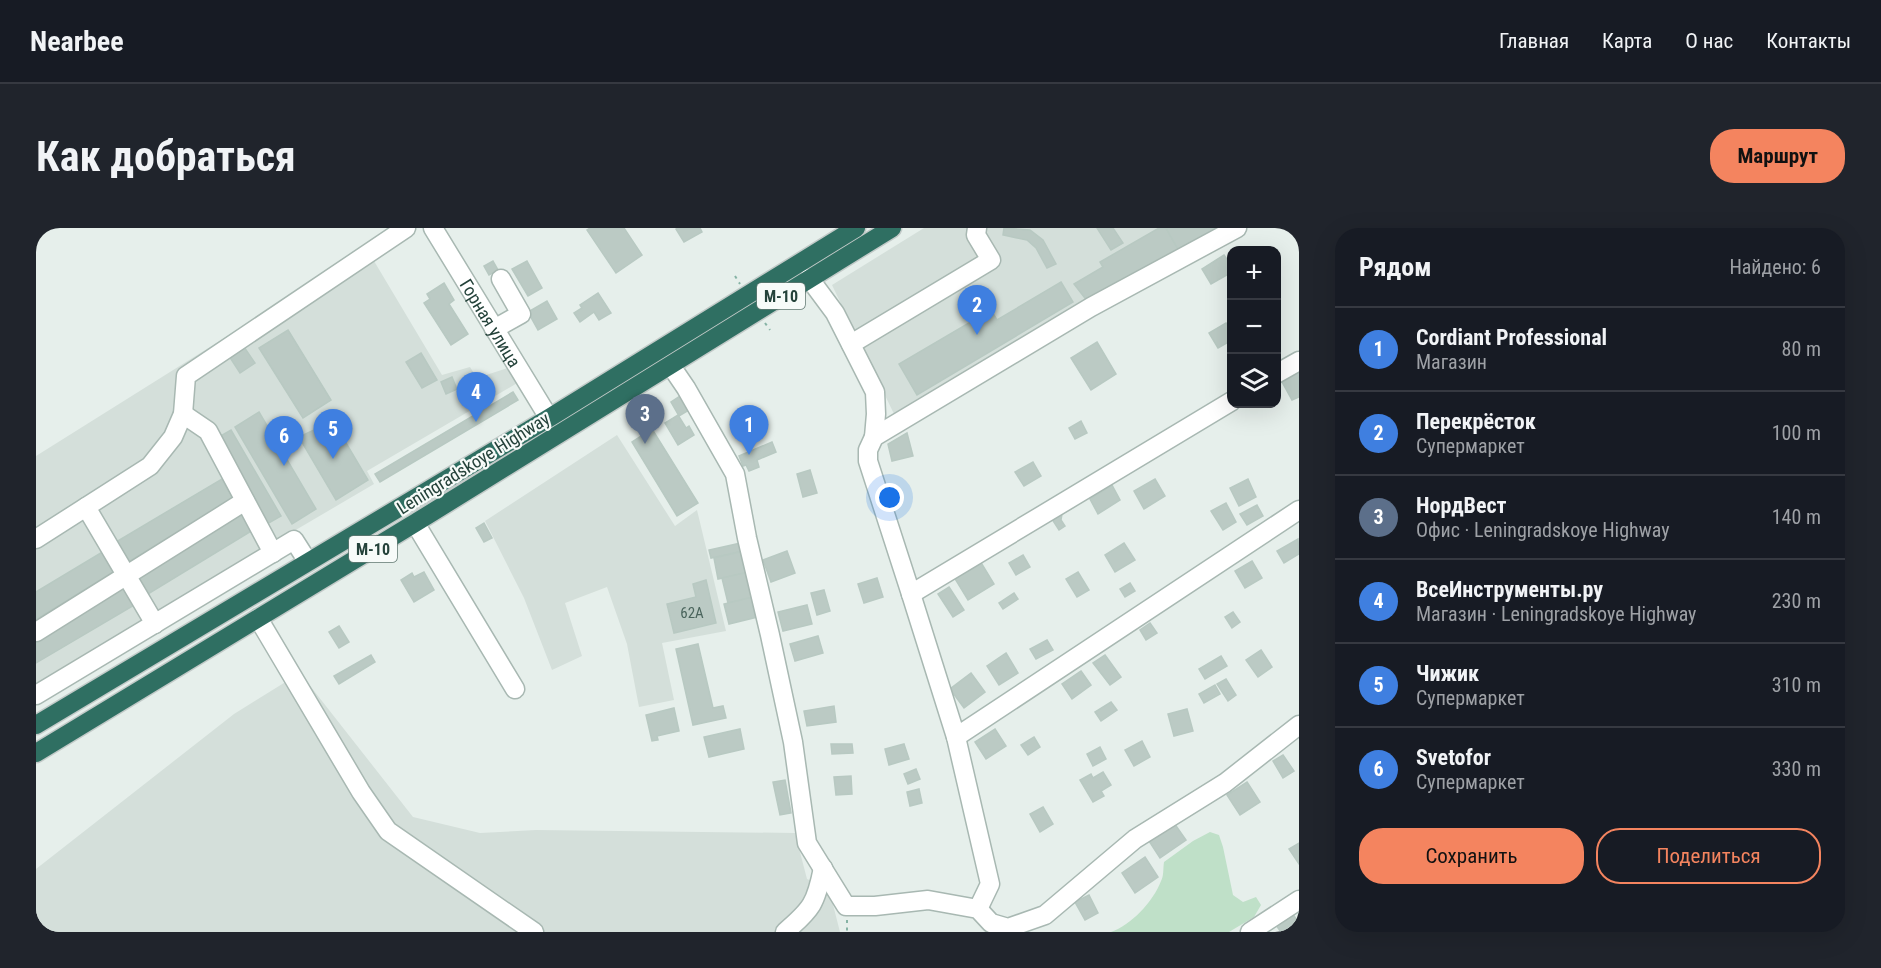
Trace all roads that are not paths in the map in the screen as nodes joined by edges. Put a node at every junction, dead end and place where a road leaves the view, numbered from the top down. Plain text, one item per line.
1 (406, 228) edge
2 (433, 228) edge
3 (856, 228) edge
4 (892, 228) edge
5 (977, 228) edge
6 (1237, 228) edge
7 (809, 278) junction
8 (501, 279) dead end
9 (494, 329) junction
10 (851, 344) junction
11 (1299, 361) edge
12 (671, 366) junction
13 (1281, 371) edge
14 (1227, 404) edge
15 (183, 414) junction
16 (549, 418) junction
17 (873, 437) junction
18 (245, 501) junction
19 (86, 507) junction
20 (1299, 510) edge
21 (415, 523) junction
22 (36, 539) edge
23 (273, 553) junction
24 (308, 562) junction
25 (126, 575) junction
26 (911, 594) junction
27 (258, 618) junction
28 (155, 624) junction
29 (36, 632) edge
30 (515, 689) dead end
31 (37, 694) edge
32 (48, 717) edge
33 (1299, 725) edge
34 (956, 737) junction
35 (36, 753) edge
36 (823, 868) junction
37 (1299, 900) edge
38 (978, 909) junction
39 (991, 927) edge
40 (534, 932) edge
41 (785, 932) edge
42 (1250, 932) edge

1 - 15 street
2 - 9 street, Горная улица
3 - 16 highway, Leningradskoye Highway / М-10
4 - 7 highway, Leningradskoye Highway / М-10
5 - 10 street
6 - 17 street
7 - 10 street
7 - 12 highway, Leningradskoye Highway / М-10
8 - 9 street
9 - 16 street, Горная улица
10 - 17 street
11 - 13 street
12 - 21 highway, Leningradskoye Highway / М-10
12 - 36 street
14 - 26 street
15 - 18 street
15 - 19 street
16 - 24 highway, Leningradskoye Highway / М-10
17 - 26 street
18 - 23 street
18 - 25 street
19 - 22 street
19 - 25 street
20 - 34 street
21 - 27 highway, Leningradskoye Highway / М-10
21 - 30 street
23 - 24 street
23 - 28 street
24 - 32 highway, Leningradskoye Highway / М-10
25 - 28 street
25 - 29 street
26 - 34 street
27 - 35 highway, М-10
27 - 40 street
28 - 31 street
31 - 32 street
33 - 39 street
34 - 38 street
36 - 38 street
36 - 41 street
37 - 42 street
38 - 39 street

